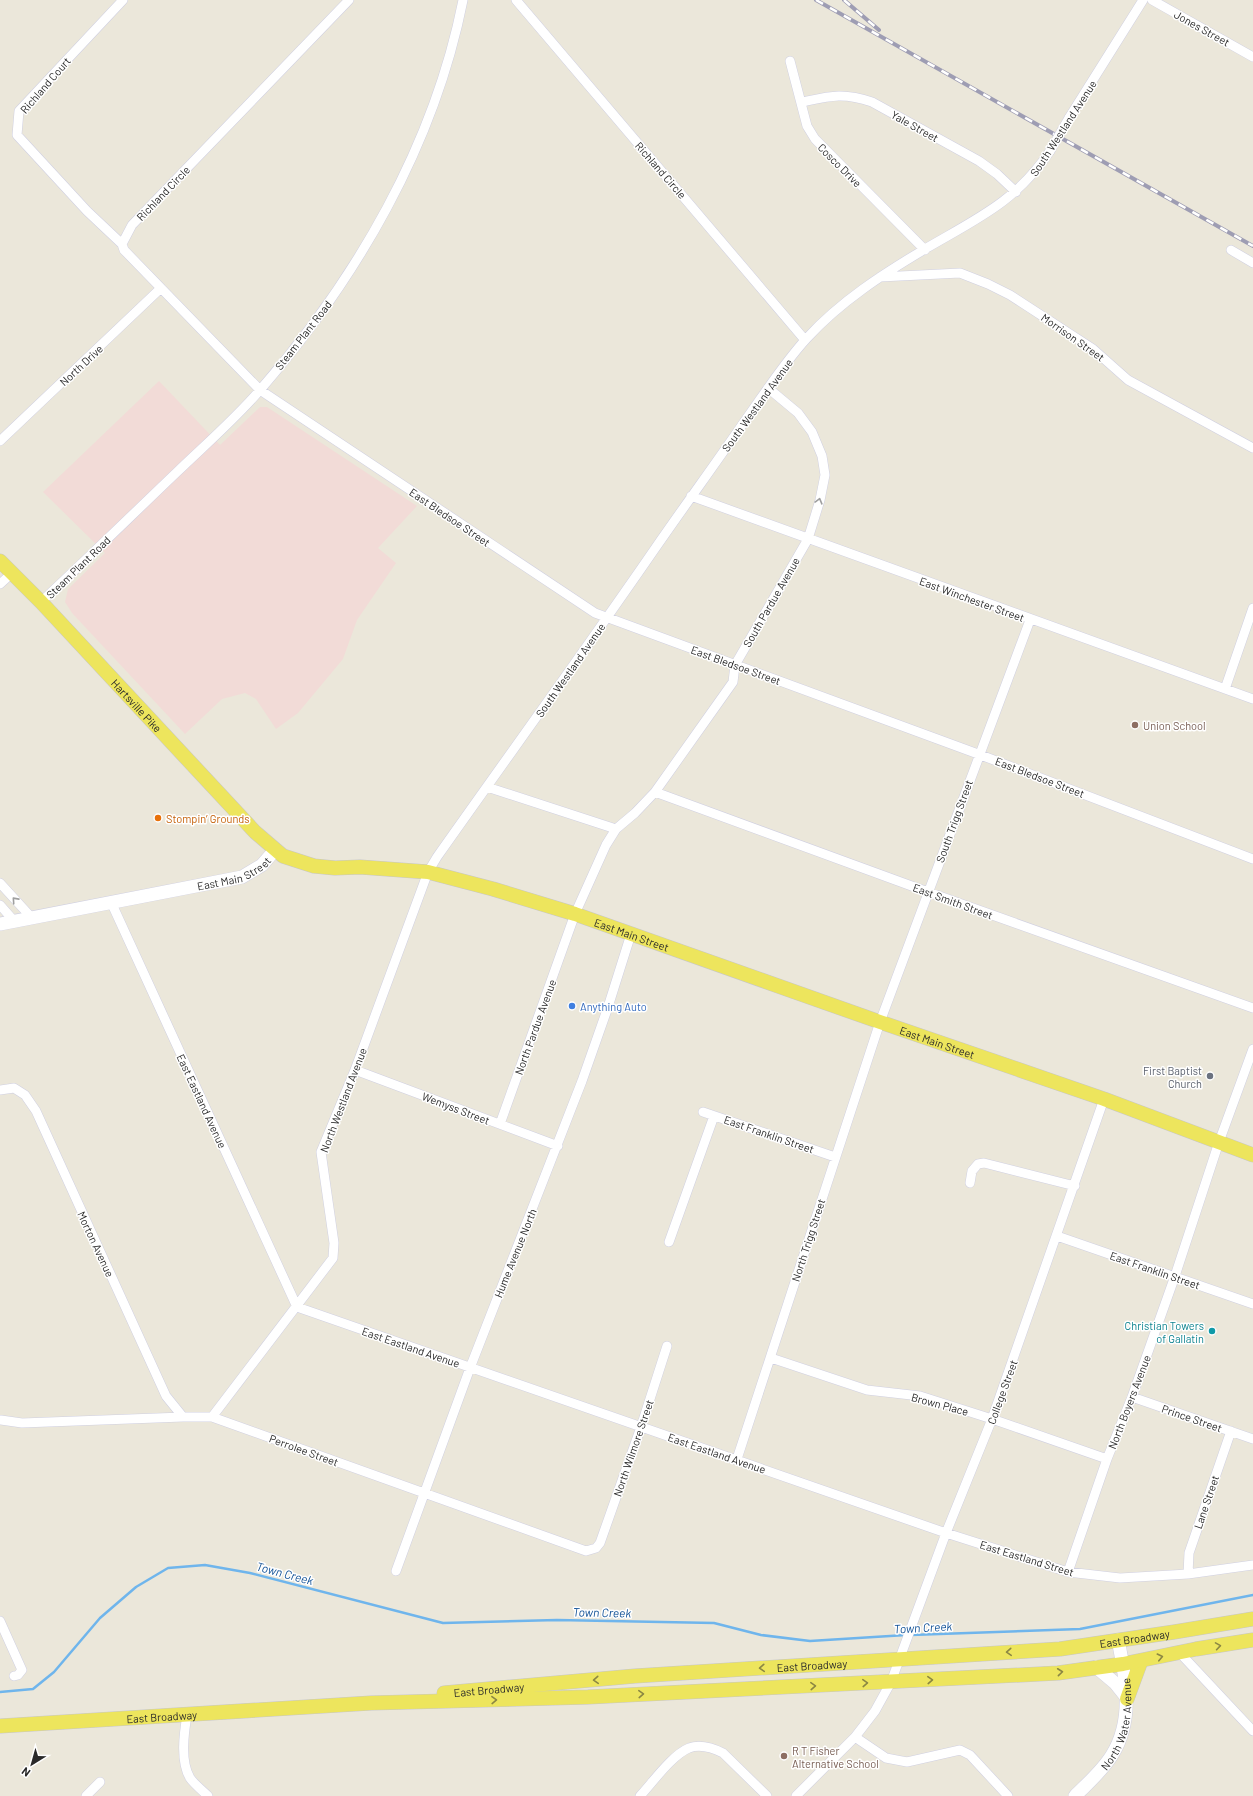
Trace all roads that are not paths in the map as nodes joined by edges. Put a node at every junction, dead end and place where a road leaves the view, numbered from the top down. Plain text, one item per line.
1 (123, 0) edge
2 (349, 0) edge
3 (463, 0) edge
4 (516, 0) edge
5 (1143, 0) edge
6 (1152, 0) edge
7 (1253, 57) edge
8 (790, 61) dead end
9 (802, 102) junction
10 (1016, 192) junction
11 (122, 244) junction
12 (925, 250) junction
13 (1231, 250) dead end
14 (1253, 263) edge
15 (879, 277) junction
16 (161, 288) junction
17 (806, 340) junction
18 (768, 388) junction
19 (260, 390) junction
20 (0, 441) edge
21 (1253, 448) edge
22 (691, 496) junction
23 (808, 539) junction
24 (0, 561) edge
25 (12, 573) junction
26 (0, 584) edge
27 (42, 602) junction
28 (1253, 608) edge
29 (607, 618) junction
30 (1030, 620) junction
31 (735, 665) junction
32 (1225, 689) junction
33 (1253, 700) edge
34 (978, 754) junction
35 (487, 786) junction
36 (655, 792) junction
37 (616, 829) junction
38 (275, 850) junction
39 (1253, 859) edge
40 (428, 872) junction
41 (0, 883) edge
42 (928, 892) junction
43 (111, 902) junction
44 (0, 904) edge
45 (575, 914) junction
46 (30, 917) junction
47 (14, 921) junction
48 (0, 924) edge
49 (570, 930) joint
50 (631, 934) junction
51 (1253, 1008) edge
52 (880, 1022) junction
53 (1253, 1049) edge
54 (355, 1070) junction
55 (0, 1090) edge
56 (1104, 1099) junction
57 (703, 1112) dead end
58 (714, 1116) junction
59 (500, 1124) junction
60 (1219, 1142) junction
61 (558, 1146) junction
62 (1253, 1155) edge
63 (835, 1157) junction
64 (970, 1183) dead end
65 (1075, 1186) junction
66 (1057, 1236) junction
67 (669, 1242) dead end
68 (1175, 1276) junction
69 (1253, 1304) edge
70 (297, 1307) junction
71 (667, 1346) dead end
72 (771, 1358) junction
73 (470, 1368) junction
74 (1132, 1397) junction
75 (182, 1416) junction
76 (212, 1417) junction
77 (992, 1419) junction
78 (0, 1420) edge
79 (641, 1427) junction
80 (1231, 1431) junction
81 (1253, 1439) edge
82 (737, 1459) junction
83 (1107, 1459) junction
84 (423, 1493) junction
85 (946, 1533) junction
86 (596, 1548) joint
87 (1253, 1565) edge
88 (396, 1571) dead end
89 (1068, 1572) junction
90 (1188, 1574) junction
91 (1253, 1619) edge
92 (0, 1621) edge
93 (1118, 1640) junction
94 (1253, 1640) edge
95 (1179, 1652) junction
96 (899, 1660) junction
97 (1141, 1661) junction
98 (1123, 1664) junction
99 (1096, 1667) junction
100 (14, 1676) dead end
101 (891, 1682) junction
102 (1127, 1699) junction
103 (394, 1700) junction
104 (187, 1715) junction
105 (0, 1726) edge
106 (1253, 1731) edge
107 (855, 1737) junction
108 (100, 1782) dead end
109 (86, 1796) edge
110 (208, 1796) edge
111 (640, 1796) edge
112 (767, 1796) edge
113 (796, 1796) edge
114 (1008, 1796) edge
115 (1075, 1796) edge

1 - 11 street, Richland Court
2 - 11 street, Richland Circle
3 - 19 street, Steam Plant Road
4 - 17 street, Richland Circle
5 - 10 street, South Westland Avenue, bridge
6 - 7 street, Jones Street
8 - 9 street, Cosco Drive
9 - 10 street, Yale Street
9 - 12 street, Cosco Drive
10 - 12 street, South Westland Avenue
11 - 16 street
12 - 15 street, South Westland Avenue
13 - 14 street
15 - 17 street, South Westland Avenue
15 - 21 street, Morrison Street
16 - 19 street
16 - 20 street, North Drive
17 - 18 street, South Westland Avenue
18 - 22 street, South Westland Avenue
23 -> 18 street, South Pardue Avenue
19 - 27 street, Steam Plant Road
19 - 29 street, East Bledsoe Street
22 - 23 street, East Winchester Street
22 - 29 street, South Westland Avenue
23 - 30 street, East Winchester Street
23 - 31 street, South Pardue Avenue
24 - 25 main road, Hartsville Pike
25 - 26 street
25 - 27 main road, Hartsville Pike
27 - 38 main road, Hartsville Pike
28 - 32 street
29 - 31 street, East Bledsoe Street
29 - 35 street, South Westland Avenue
30 - 32 street, East Winchester Street
30 - 34 street, South Trigg Street
31 - 34 street, East Bledsoe Street
31 - 36 street, South Pardue Avenue
32 - 33 street, East Winchester Street
34 - 39 street, East Bledsoe Street
34 - 42 street, South Trigg Street
35 - 37 street
35 - 40 street, South Westland Avenue
36 - 37 street, South Pardue Avenue
36 - 42 street, East Smith Street
37 - 45 street, South Pardue Avenue
38 - 40 main road, East Main Street
38 - 43 street, East Main Street
40 - 45 main road, East Main Street
40 - 54 street, North Westland Avenue
46 -> 41 street
42 - 51 street, East Smith Street
42 - 52 street, South Trigg Street
43 - 46 street, East Main Street
43 - 70 street, East Eastland Avenue
44 - 47 street
45 - 49 street, South Pardue Avenue
45 - 50 main road, East Main Street
46 - 47 street, East Main Street
47 - 48 street, East Main Street
49 - 59 street, North Pardue Avenue
50 - 52 main road, East Main Street
50 - 61 street, Hume Avenue North
52 - 56 main road, East Main Street
52 - 63 street, North Trigg Street
53 - 60 street, North Boyers Avenue
54 - 59 street, Wemyss Street
54 - 70 street, North Westland Avenue
55 - 75 street, Morton Avenue
56 - 60 main road, East Main Street
56 - 65 street, College Street
57 - 58 street, East Franklin Street
58 - 63 street, East Franklin Street
58 - 67 street
59 - 61 street, Wemyss Street
60 - 62 main road, East Main Street
60 - 68 street, North Boyers Avenue
61 - 73 street, Hume Avenue North
63 - 72 street, North Trigg Street
64 - 65 street
65 - 66 street, College Street
66 - 68 street, East Franklin Street
66 - 77 street, College Street
68 - 69 street, East Franklin Street
68 - 74 street, North Boyers Avenue
70 - 73 street, East Eastland Avenue
70 - 76 street, North Westland Avenue
71 - 79 street, North Wilmore Street
72 - 77 street, Brown Place
72 - 82 street, North Trigg Street
73 - 79 street, East Eastland Avenue
73 - 84 street, Hume Avenue North
74 - 80 street, Prince Street
74 - 83 street, North Boyers Avenue
75 - 76 street, Perrolee Street
75 - 78 street, Perrolee Street
76 - 84 street, Perrolee Street
77 - 83 street, Brown Place
77 - 85 street, College Street
79 - 82 street, East Eastland Avenue
79 - 86 street, North Wilmore Street
80 - 81 street, Prince Street
80 - 90 street, Lane Street
82 - 85 street, East Eastland Avenue
83 - 89 street, North Boyers Avenue
84 - 86 street, Perrolee Street
84 - 88 street, Hume Avenue North
85 - 89 street, East Eastland Street
85 - 96 street, College Street
87 - 90 street, East Eastland Street
89 - 90 street, East Eastland Street
91 - 93 main road, East Broadway
92 - 100 street
93 -> 96 main road, East Broadway
93 - 98 street, North Water Avenue
95 -> 94 main road, East Broadway
97 -> 95 main road, East Broadway
95 - 106 street
96 - 101 street, College Street
96 -> 103 main road, East Broadway
97 - 98 main road, East Broadway
97 - 102 main road
98 - 99 main road, East Broadway
98 - 102 street, North Water Avenue
101 -> 99 main road, East Broadway
99 - 102 street
103 -> 101 main road, East Broadway
101 - 107 street, College Street
102 - 115 street, North Water Avenue
103 - 104 main road, East Broadway
104 - 105 main road, East Broadway
104 - 110 street
107 - 113 street
107 - 114 street
108 - 109 street
111 - 112 street

